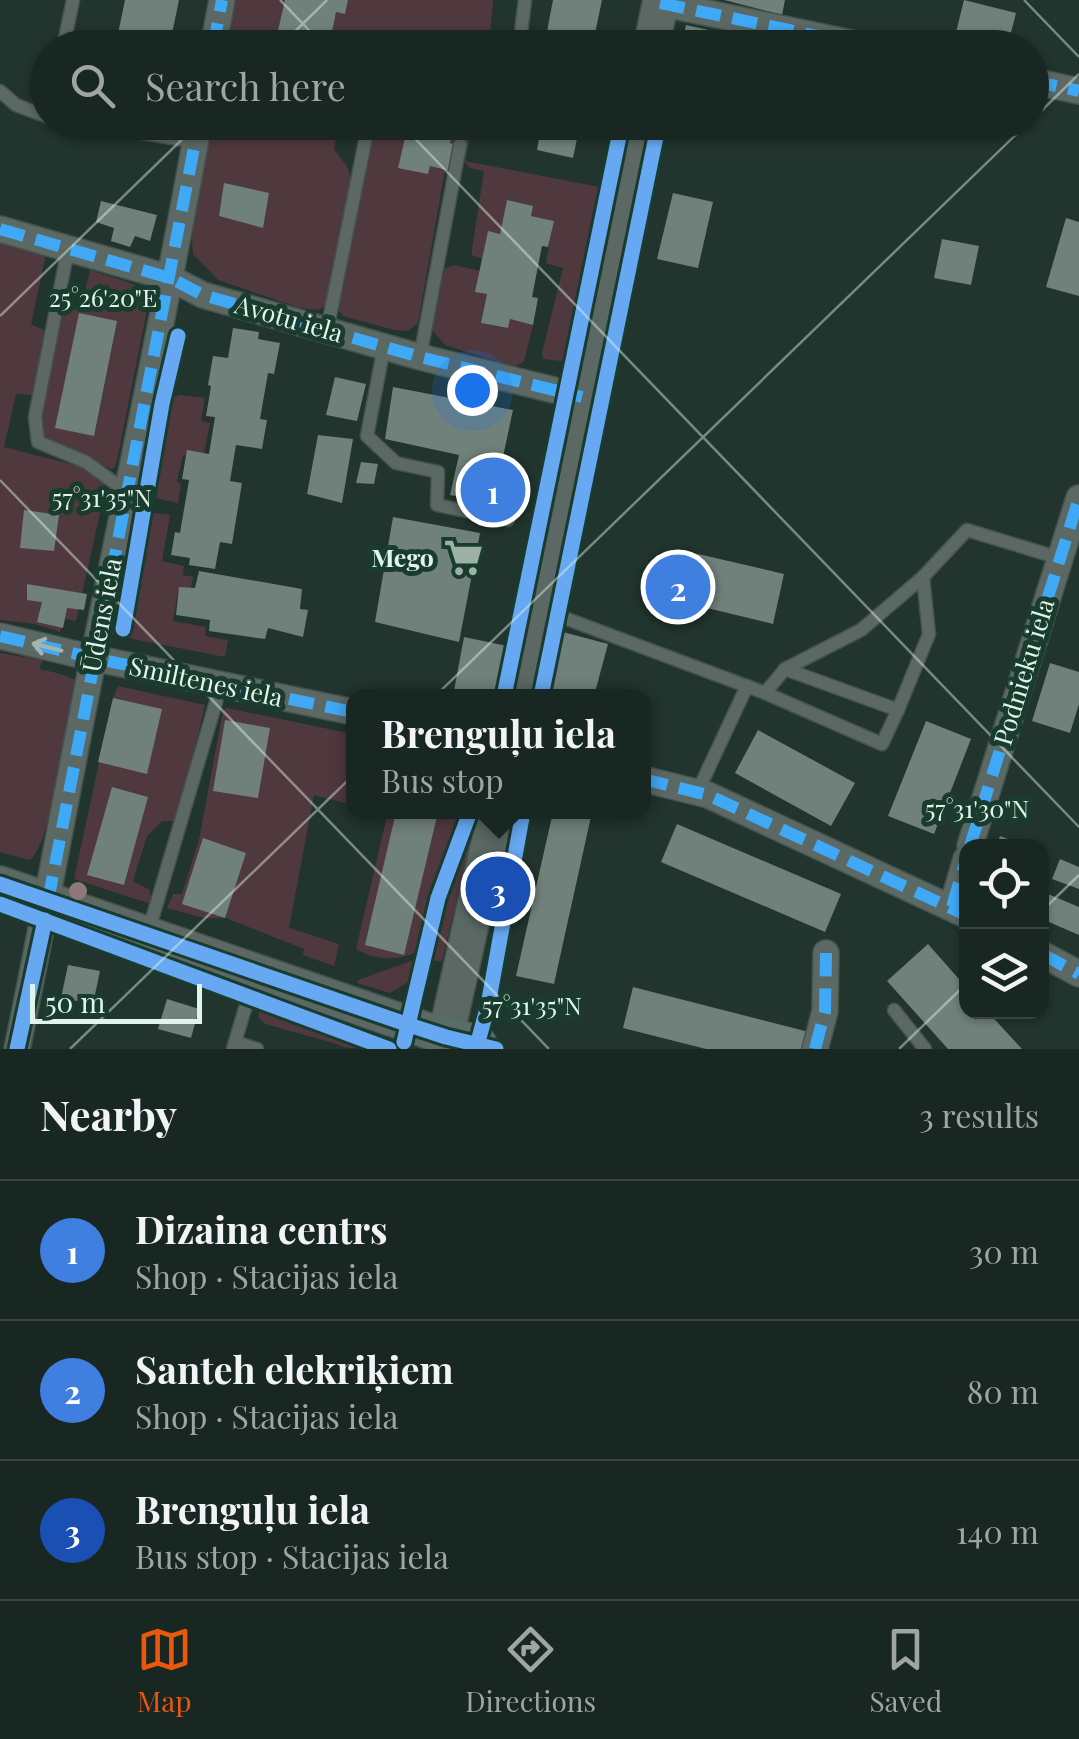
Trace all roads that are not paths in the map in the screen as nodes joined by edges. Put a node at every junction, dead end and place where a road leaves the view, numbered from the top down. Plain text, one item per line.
1 (72, 0) edge
2 (222, 0) edge
3 (526, 0) edge
4 (661, 2) edge
5 (66, 30) edge
6 (216, 30) edge
7 (521, 30) edge
8 (655, 30) edge
9 (791, 30) edge
10 (1049, 85) edge
11 (0, 90) edge
12 (1079, 91) edge
13 (30, 110) edge
14 (196, 140) edge
15 (366, 140) edge
16 (632, 140) edge
17 (460, 145) dead end
18 (0, 229) edge
19 (68, 248) junction
20 (170, 278) junction
21 (326, 330) junction
22 (384, 347) junction
23 (420, 357) junction
24 (582, 398) junction
25 (127, 492) junction
26 (1079, 498) edge
27 (508, 520) dead end
28 (1067, 554) edge
29 (922, 577) junction
30 (541, 609) junction
31 (0, 636) edge
32 (94, 658) junction
33 (784, 669) junction
34 (221, 685) junction
35 (747, 686) junction
36 (524, 689) edge
37 (766, 693) junction
38 (898, 710) junction
39 (346, 711) edge
40 (651, 781) edge
41 (697, 792) junction
42 (495, 819) edge
43 (972, 839) edge
44 (0, 884) edge
45 (48, 900) junction
46 (959, 911) edge
47 (148, 935) junction
48 (826, 953) dead end
49 (1049, 958) edge
50 (256, 973) junction
51 (1079, 974) edge
52 (894, 1010) dead end
53 (466, 1045) edge
54 (234, 1046) edge
55 (17, 1049) edge
56 (256, 1049) edge
57 (816, 1049) edge
58 (925, 1049) edge

1 - 5 lane
2 - 6 street
3 - 7 lane
4 - 8 main road
4 - 9 street
10 - 12 street
11 - 13 lane
14 - 20 street, Ūdens iela
15 - 21 lane
16 - 24 main road
17 - 23 lane
18 - 19 street, Avotu iela
19 - 20 street, Avotu iela
19 - 25 lane
20 - 21 street, Avotu iela
20 - 25 street, Ūdens iela
21 - 22 street, Avotu iela
22 - 23 street, Avotu iela
22 - 27 lane
23 - 24 street, Avotu iela
24 - 30 main road
25 - 32 street, Ūdens iela
26 - 28 street, Podnieku iela
28 - 29 lane
28 - 43 street, Podnieku iela
29 - 33 lane
29 - 38 lane
30 - 35 lane
30 - 36 main road
32 -> 31 street, Smiltenes iela
32 - 34 street, Smiltenes iela
32 - 45 street, Ūdens iela
33 - 37 lane
33 - 38 lane
34 - 39 street, Smiltenes iela
34 - 47 lane
35 - 37 lane
35 - 41 lane
37 - 38 lane
40 - 41 street
41 - 46 street
42 - 53 main road
44 - 45 main road
45 - 47 main road
45 - 55 street, Ūdens iela
47 - 50 main road
48 - 57 street
49 - 51 street
50 - 53 main road
50 - 54 lane
52 - 58 lane
54 - 56 lane

